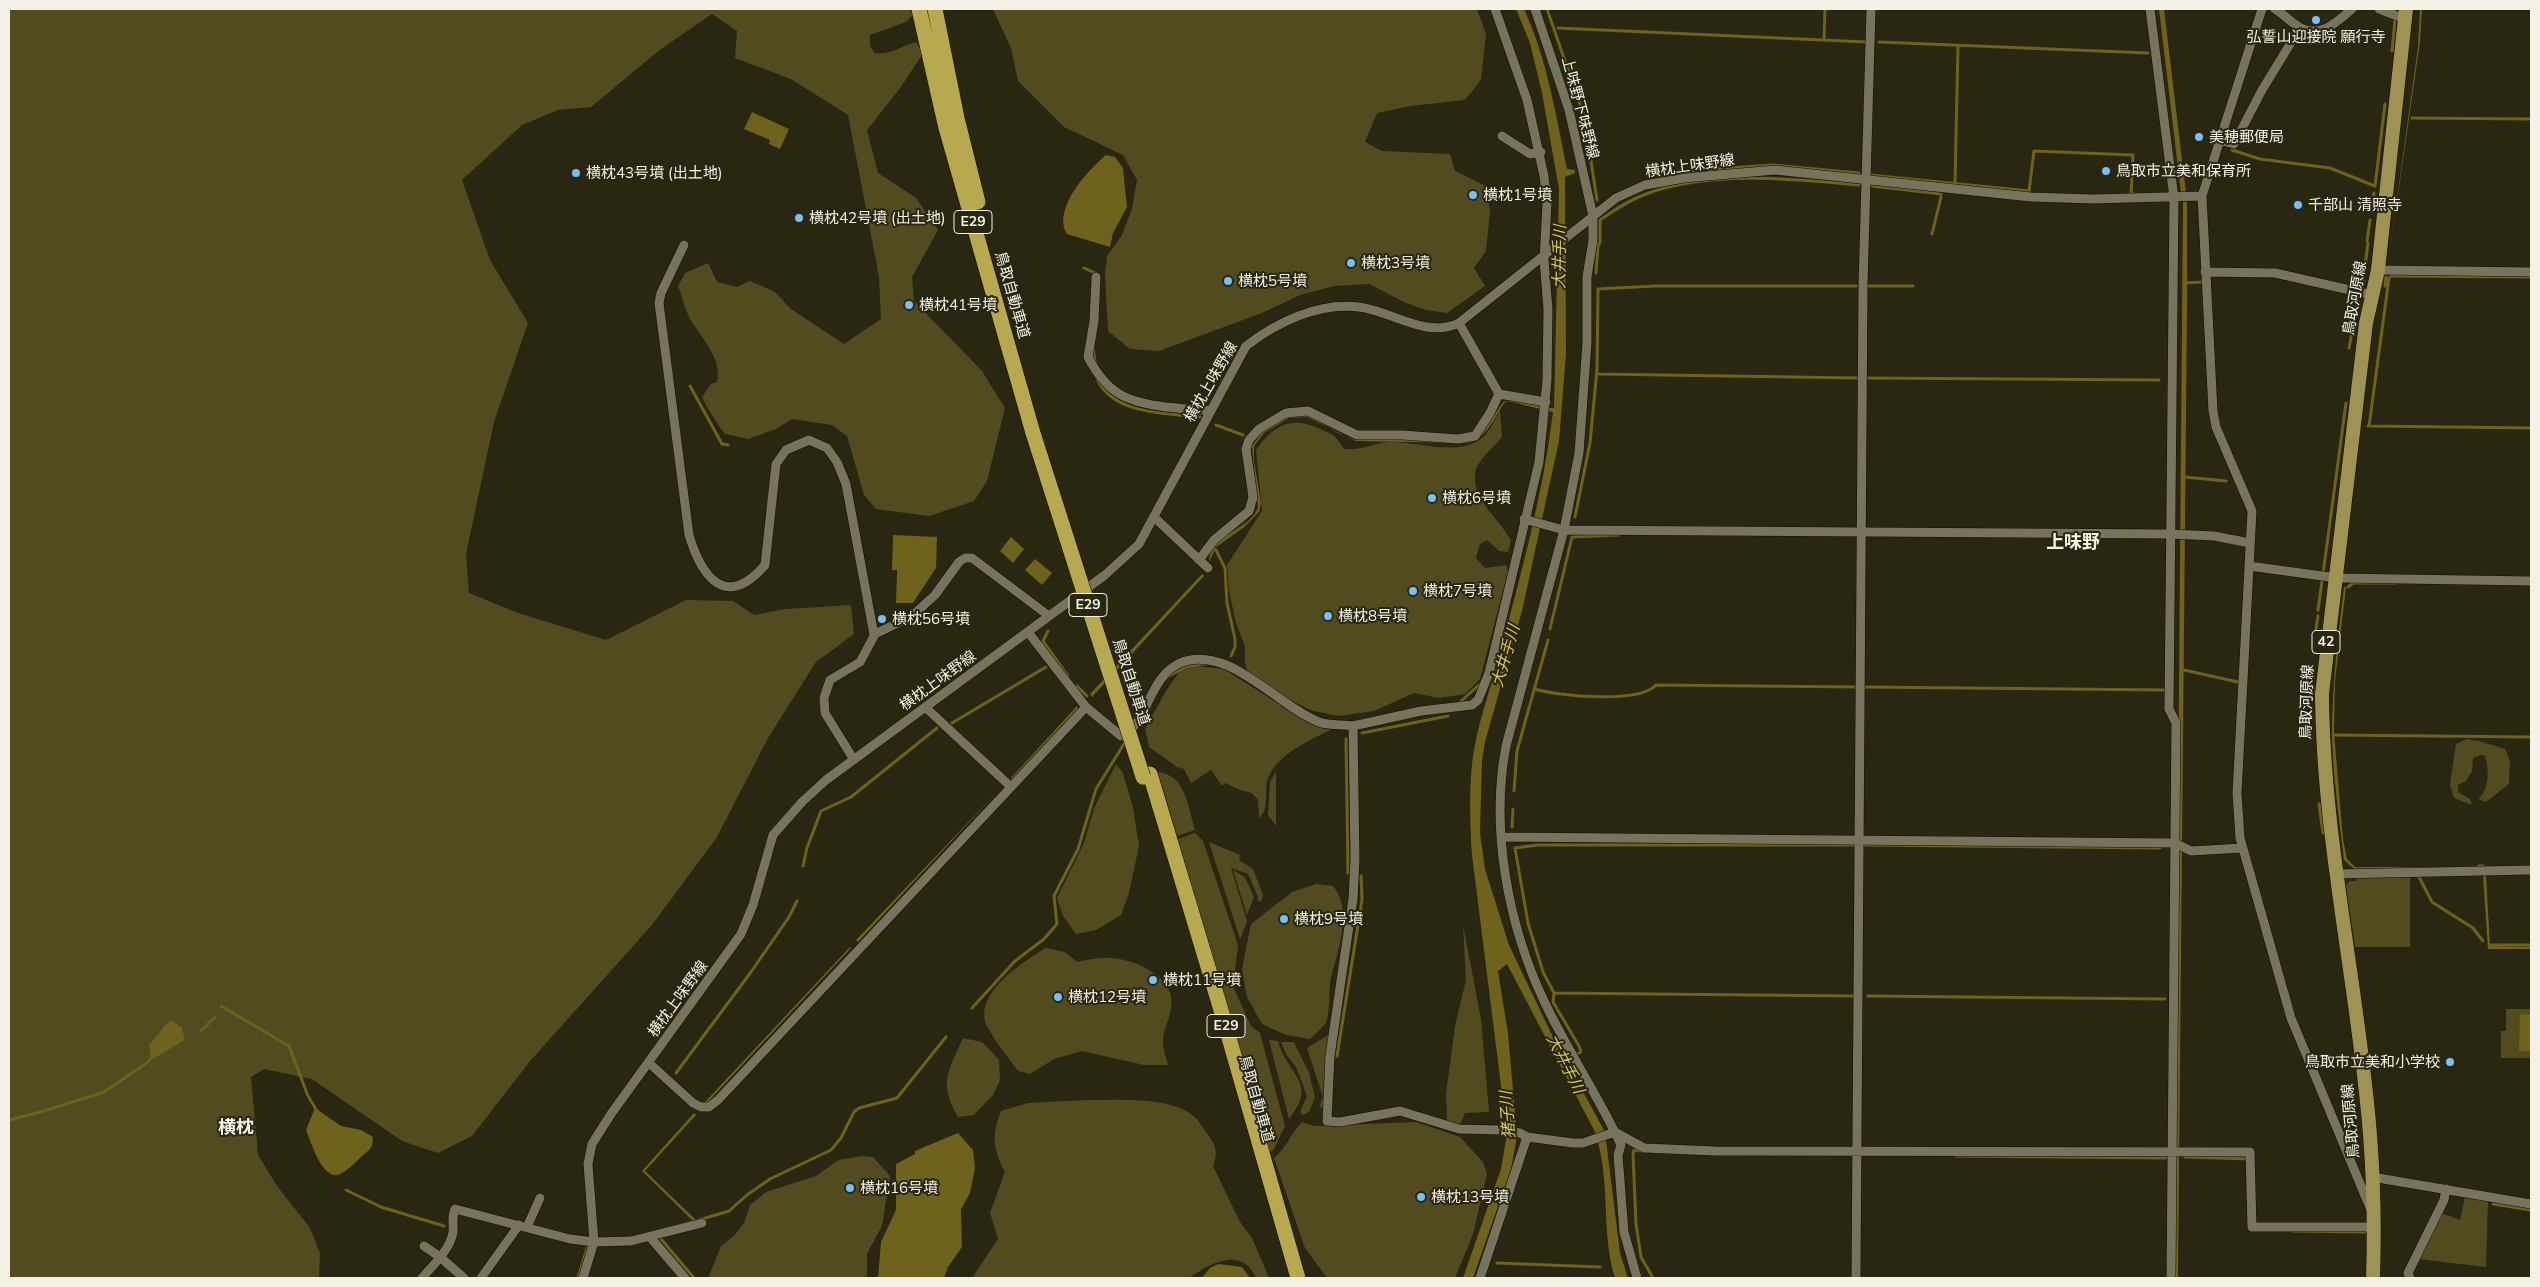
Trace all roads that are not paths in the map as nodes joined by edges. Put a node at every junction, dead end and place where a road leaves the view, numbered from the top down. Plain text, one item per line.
1 (919, 9) edge
2 (935, 9) edge
3 (1495, 9) edge
4 (1535, 9) edge
5 (1871, 9) edge
6 (2150, 9) edge
7 (2262, 9) edge
8 (2275, 9) edge
9 (2352, 9) edge
10 (2379, 9) edge
11 (2406, 14) edge
12 (2300, 28) junction
13 (1502, 136) dead end
14 (2219, 140) junction
15 (1541, 152) junction
16 (1864, 181) junction
17 (2202, 196) junction
18 (2174, 198) junction
19 (1592, 216) junction
20 (684, 245) dead end
21 (1545, 253) junction
22 (2378, 270) junction
23 (2205, 272) junction
24 (2531, 272) edge
25 (1096, 277) dead end
26 (2372, 295) junction
27 (1459, 323) junction
28 (1498, 394) junction
29 (1546, 402) junction
30 (1210, 410) junction
31 (1037, 432) junction
32 (1154, 517) junction
33 (1524, 519) junction
34 (1564, 530) junction
35 (1862, 531) junction
36 (2170, 534) junction
37 (2250, 543) junction
38 (1199, 560) junction
39 (2249, 566) junction
40 (1208, 568) dead end
41 (2337, 578) junction
42 (2531, 581) edge
43 (1049, 616) junction
44 (1028, 632) junction
45 (874, 636) junction
46 (925, 707) junction
47 (1086, 707) junction
48 (1353, 726) junction
49 (854, 760) junction
50 (1146, 775) junction
51 (1010, 786) junction
52 (1503, 837) junction
53 (1859, 841) junction
54 (2175, 843) junction
55 (2242, 848) junction
56 (2531, 870) edge
57 (2336, 874) junction
58 (648, 1062) junction
59 (1615, 1132) junction
60 (1527, 1138) junction
61 (1856, 1151) junction
62 (2171, 1153) junction
63 (2372, 1177) junction
64 (2446, 1190) junction
65 (540, 1198) dead end
66 (2531, 1204) edge
67 (702, 1223) dead end
68 (2375, 1223) junction
69 (523, 1226) junction
70 (650, 1238) junction
71 (594, 1242) junction
72 (424, 1246) dead end
73 (440, 1257) junction
74 (422, 1278) edge
75 (464, 1278) edge
76 (481, 1278) edge
77 (583, 1278) edge
78 (685, 1278) edge
79 (1289, 1278) edge
80 (1298, 1278) edge
81 (1480, 1278) edge
82 (1637, 1278) edge
83 (1856, 1278) edge
84 (2170, 1278) edge
85 (2373, 1278) edge
86 (2410, 1278) edge

1 - 31 highway, 鳥取自動車道 / E29
2 - 31 highway, 鳥取自動車道 / E29
3 - 15 street
4 - 19 street, 上味野下味野線
5 - 16 street
6 - 18 street
7 - 14 street
8 - 12 street
9 - 12 street
10 - 11 street
11 - 22 main road, 鳥取河原線 / 42
12 - 14 street
13 - 15 street
14 - 17 street
15 - 21 street
16 - 18 street, 横枕上味野線
16 - 19 street, 横枕上味野線
16 - 35 street
17 - 18 street, 横枕上味野線
17 - 23 street
18 - 36 street
19 - 21 street, 横枕上味野線
19 - 34 street, 上味野下味野線
20 - 45 street
21 - 27 street, 横枕上味野線
21 - 29 street
22 - 24 street
22 - 26 main road, 鳥取河原線 / 42
23 - 26 street
23 - 37 street
25 - 30 street
26 - 41 main road, 鳥取河原線 / 42
27 - 28 street
27 - 30 street, 横枕上味野線
28 - 29 street
28 - 38 street
29 - 33 street
30 - 32 street, 横枕上味野線
31 - 50 highway, 鳥取自動車道 / E29
32 - 38 street
32 - 43 street, 横枕上味野線
33 - 34 street
33 - 48 street
34 - 35 street
34 - 52 street, 上味野下味野線
35 - 36 street
35 - 53 street
36 - 37 street
36 - 54 street
37 - 39 street
38 - 40 street
39 - 41 street
39 - 55 street
41 - 42 street
41 - 57 main road, 鳥取河原線 / 42
43 - 44 street, 横枕上味野線
43 - 45 street
44 - 46 street, 横枕上味野線
44 - 47 street
45 - 49 street
46 - 49 street, 横枕上味野線
46 - 51 street
47 - 48 street
47 - 51 street
48 - 60 street
49 - 58 street, 横枕上味野線
50 - 79 highway, 鳥取自動車道 / E29
50 - 80 highway, 鳥取自動車道 / E29
51 - 58 street
52 - 53 street
52 - 59 street, 上味野下味野線
53 - 54 street
53 - 61 street
54 - 55 street
54 - 62 street
55 - 68 street
56 - 57 street
57 - 63 main road, 鳥取河原線 / 42
58 - 71 street, 横枕上味野線
59 - 60 street
59 - 61 street
59 - 82 street
60 - 81 street
61 - 62 street
61 - 83 street
62 - 68 street
62 - 84 street
63 - 64 street
63 - 68 main road, 鳥取河原線 / 42
64 - 66 street
64 - 86 street
65 - 69 street
67 - 70 street
68 - 85 main road, 鳥取河原線 / 42
69 - 71 street
69 - 73 street
69 - 76 street
70 - 71 street
70 - 78 street
71 - 77 street, 横枕上味野線
72 - 73 street
73 - 74 street
73 - 75 street

